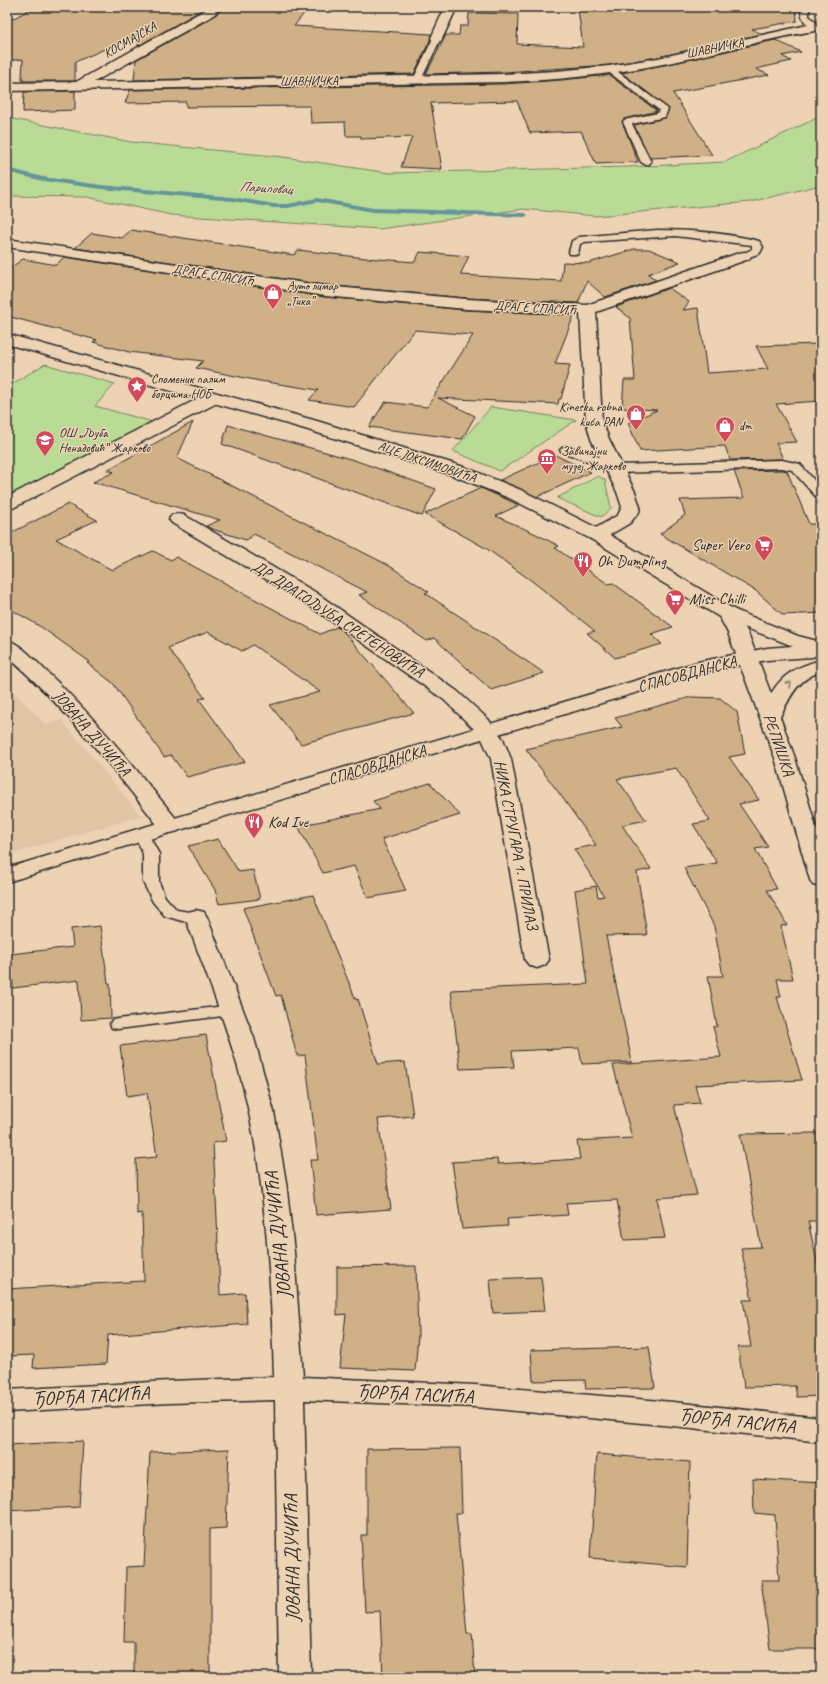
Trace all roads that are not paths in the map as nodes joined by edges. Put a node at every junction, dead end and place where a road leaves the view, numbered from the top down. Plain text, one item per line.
1 (218, 7) edge
2 (451, 7) edge
3 (806, 7) edge
4 (818, 27) edge
5 (438, 38) joint
6 (610, 70) junction
7 (417, 80) junction
8 (78, 86) junction
9 (7, 87) edge
10 (646, 162) dead end
11 (7, 243) edge
12 (574, 252) dead end
13 (744, 256) joint
14 (588, 310) junction
15 (7, 339) edge
16 (213, 398) junction
17 (566, 450) dead end
18 (615, 468) junction
19 (821, 495) edge
20 (7, 504) edge
21 (178, 519) dead end
22 (597, 535) junction
23 (728, 614) junction
24 (7, 646) edge
25 (821, 648) edge
26 (821, 651) edge
27 (747, 659) junction
28 (821, 665) edge
29 (770, 716) junction
30 (488, 732) junction
31 (170, 826) junction
32 (142, 835) junction
33 (7, 875) edge
34 (821, 880) edge
35 (196, 917) joint
36 (538, 960) dead end
37 (233, 1010) junction
38 (118, 1024) dead end
39 (290, 1388) junction
40 (7, 1401) edge
41 (821, 1430) edge
42 (295, 1677) edge

1 - 8 street, КОСМАЈСКА
2 - 5 street
3 - 4 lane
4 - 6 street, ШАВНИЧКА
5 - 7 lane
6 - 7 street, ШАВНИЧКА
6 - 10 lane
7 - 8 street, ШАВНИЧКА
8 - 9 street, ШАВНИЧКА
11 - 14 street, ДРАГЕ СПАСИЋ
12 - 13 lane
13 - 14 street, ДРАГЕ СПАСИЋ
14 - 18 street, ДРАГЕ СПАСИЋ
15 - 16 street, АЦЕ ЈОКСИМОВИЋА
16 - 20 street
16 - 22 street, АЦЕ ЈОКСИМОВИЋА
17 - 18 lane
18 - 19 lane
18 - 22 street, ДРАГЕ СПАСИЋ
21 - 30 street, ДР ДРАГОЉУБА СРЕТЕНОВИЋА
22 - 23 street, АЦЕ ЈОКСИМОВИЋА
23 - 25 street, АЦЕ ЈОКСИМОВИЋА
23 - 27 street, РЕПИШКА
24 - 31 street, ЈОВАНА ДУЧИЋА
26 - 27 street
27 - 28 street
27 - 29 street, РЕПИШКА
27 - 30 street, СПАСОВДАНСКА
29 -> 28 street
29 - 34 street, РЕПИШКА
30 - 31 street, СПАСОВДАНСКА
30 - 36 street, НИКА СТРУГАРА 1. ПРИЛАЗ
31 - 32 street, СПАСОВДАНСКА
32 - 33 street, СПАСОВДАНСКА
32 - 35 lane, ЈОВАНА ДУЧИЋА
35 - 37 street, ЈОВАНА ДУЧИЋА
37 - 38 lane
37 - 39 street, ЈОВАНА ДУЧИЋА
39 - 40 street, ЂОРЂА ТАСИЋА
39 - 41 street, ЂОРЂА ТАСИЋА
39 - 42 street, ЈОВАНА ДУЧИЋА

